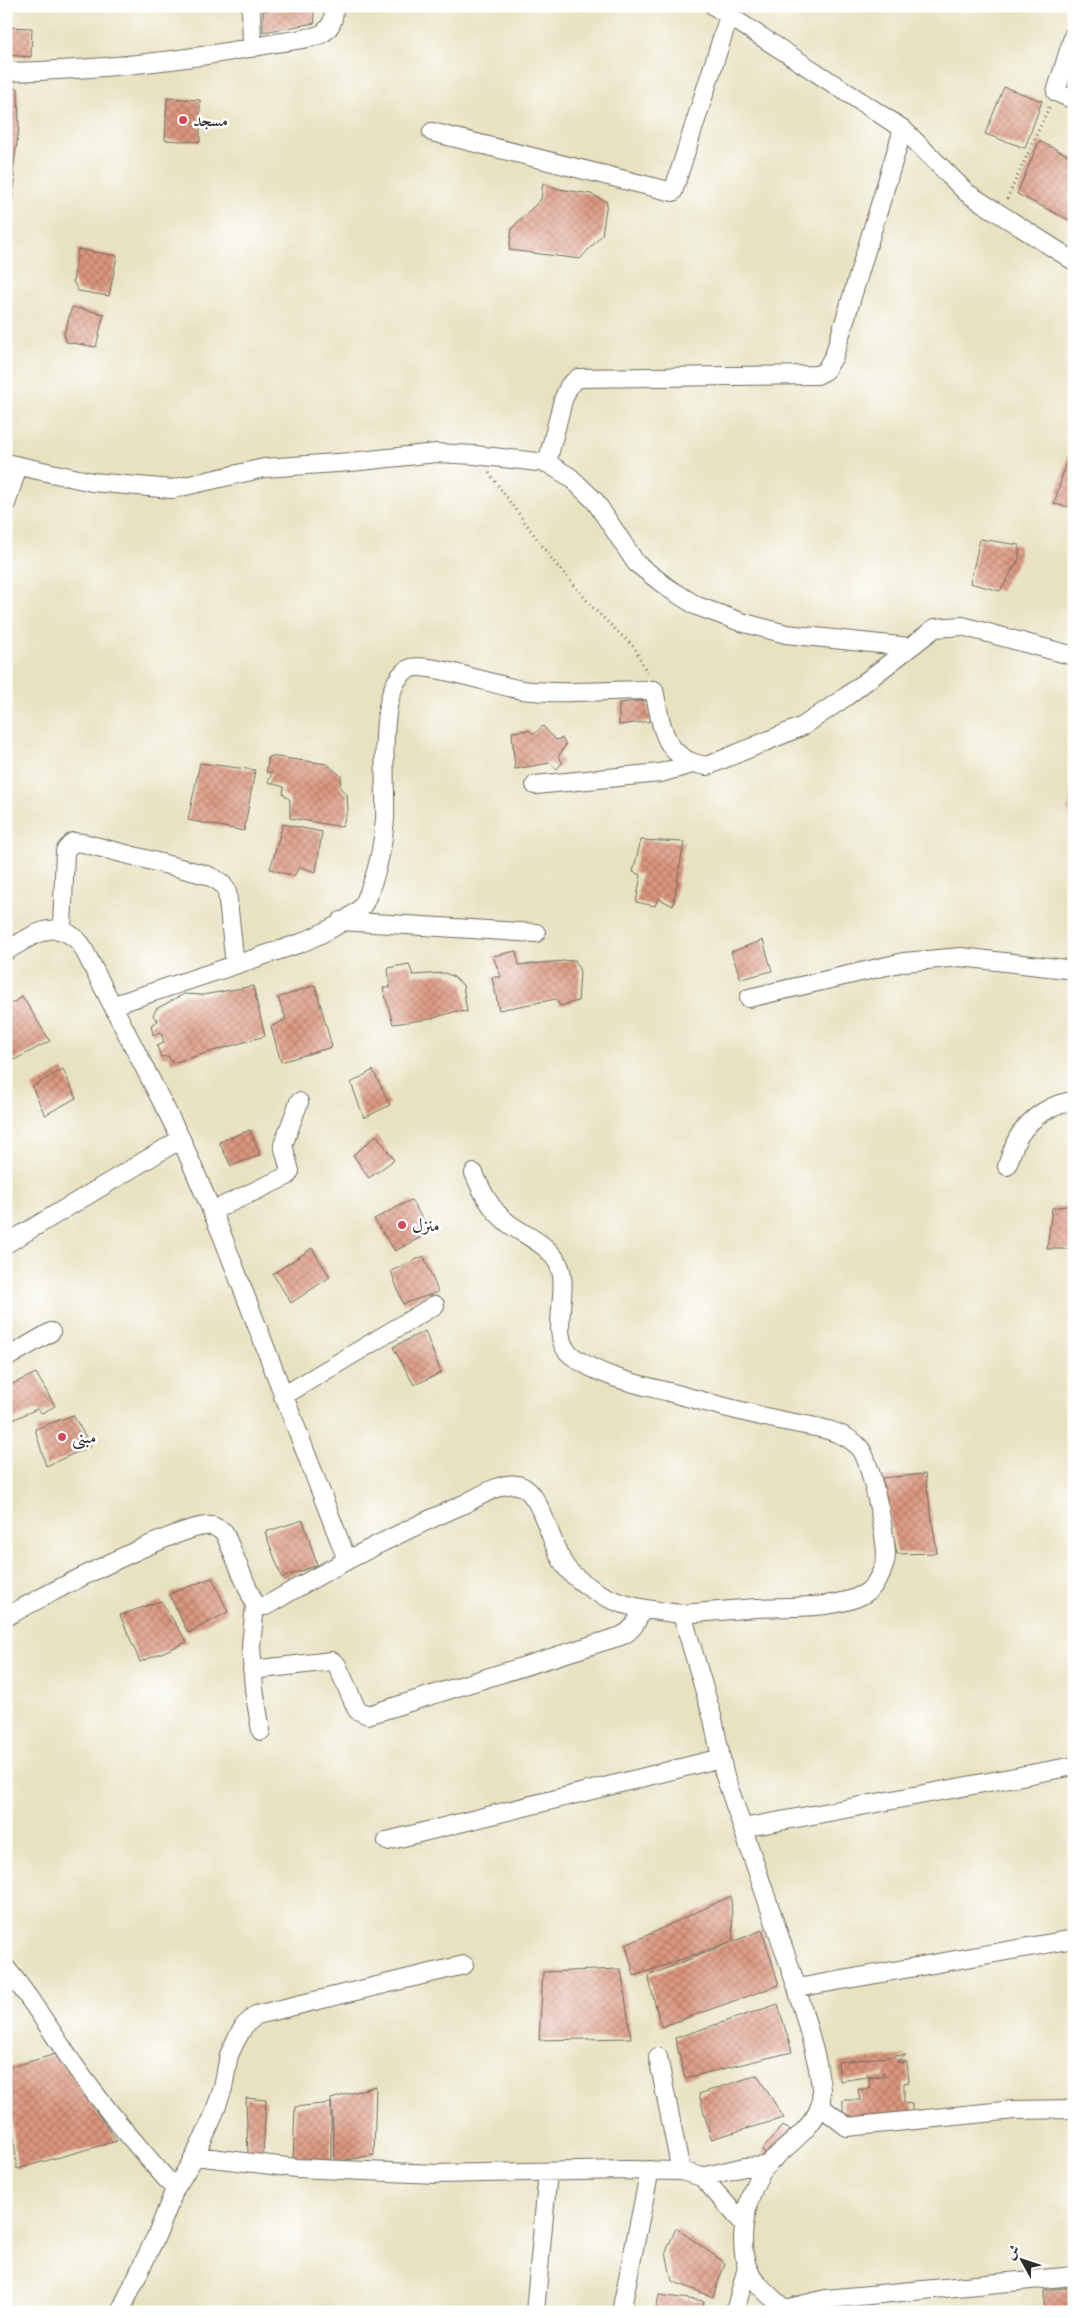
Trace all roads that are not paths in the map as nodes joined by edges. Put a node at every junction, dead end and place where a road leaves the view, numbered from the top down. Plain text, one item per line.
1 (251, 6) edge
2 (334, 6) edge
3 (722, 11) edge
4 (1074, 34) edge
5 (252, 48) junction
6 (6, 72) edge
7 (1074, 100) edge
8 (903, 128) junction
9 (432, 132) dead end
10 (1074, 261) edge
11 (546, 463) junction
12 (12, 464) edge
13 (6, 504) edge
14 (909, 647) junction
15 (1074, 656) edge
16 (692, 764) junction
17 (534, 785) dead end
18 (341, 921) junction
19 (62, 929) junction
20 (536, 933) dead end
21 (6, 951) edge
22 (235, 965) junction
23 (1074, 970) edge
24 (749, 998) dead end
25 (114, 1005) junction
26 (1074, 1101) edge
27 (299, 1102) dead end
28 (181, 1139) junction
29 (1007, 1166) dead end
30 (474, 1173) dead end
31 (212, 1211) junction
32 (6, 1244) edge
33 (435, 1305) dead end
34 (52, 1332) dead end
35 (6, 1358) edge
36 (283, 1396) junction
37 (347, 1560) junction
38 (255, 1605) junction
39 (642, 1610) junction
40 (682, 1614) junction
41 (6, 1617) edge
42 (252, 1670) junction
43 (261, 1731) dead end
44 (721, 1758) junction
45 (1074, 1766) edge
46 (743, 1828) junction
47 (387, 1841) dead end
48 (1074, 1939) edge
49 (464, 1965) dead end
50 (6, 1968) edge
51 (797, 1988) junction
52 (658, 2057) dead end
53 (820, 2106) junction
54 (1074, 2109) edge
55 (195, 2156) junction
56 (766, 2166) junction
57 (650, 2170) junction
58 (681, 2171) junction
59 (548, 2172) junction
60 (702, 2177) junction
61 (175, 2189) junction
62 (744, 2224) junction
63 (748, 2267) junction
64 (1074, 2276) edge
65 (786, 2310) edge
66 (120, 2312) edge
67 (535, 2312) edge
68 (621, 2312) edge
69 (735, 2312) edge

1 - 5 street
2 - 5 street
3 - 8 street
3 - 9 street
4 - 7 street
5 - 6 street
8 - 10 street
8 - 11 street
11 - 12 street
11 - 14 street
12 - 13 street
14 - 15 street
14 - 16 street
16 - 17 street
16 - 18 street
18 - 20 street
18 - 22 street
19 - 21 street
19 - 22 street
19 - 25 street
22 - 25 street
23 - 24 street
25 - 28 street
26 - 29 street
27 - 31 street
28 - 31 street
28 - 32 street
30 - 40 street
31 - 36 street
33 - 36 street
34 - 35 street
36 - 37 street
37 - 38 street
37 - 39 street
38 - 41 street
38 - 42 street
39 - 40 street
39 - 42 street
40 - 44 street
42 - 43 street
44 - 46 street
44 - 47 street
45 - 46 street
46 - 51 street
48 - 51 street
49 - 55 street
50 - 61 street
51 - 53 street
52 - 58 street
53 - 54 street
53 - 56 street
55 - 59 street
55 - 61 street
56 - 60 street
56 - 62 street
57 - 58 street
57 - 59 street
57 - 68 street
58 - 60 street
59 - 67 street
60 - 62 street
61 - 66 street
62 - 63 street
63 - 65 street
63 - 69 street
64 - 65 street

